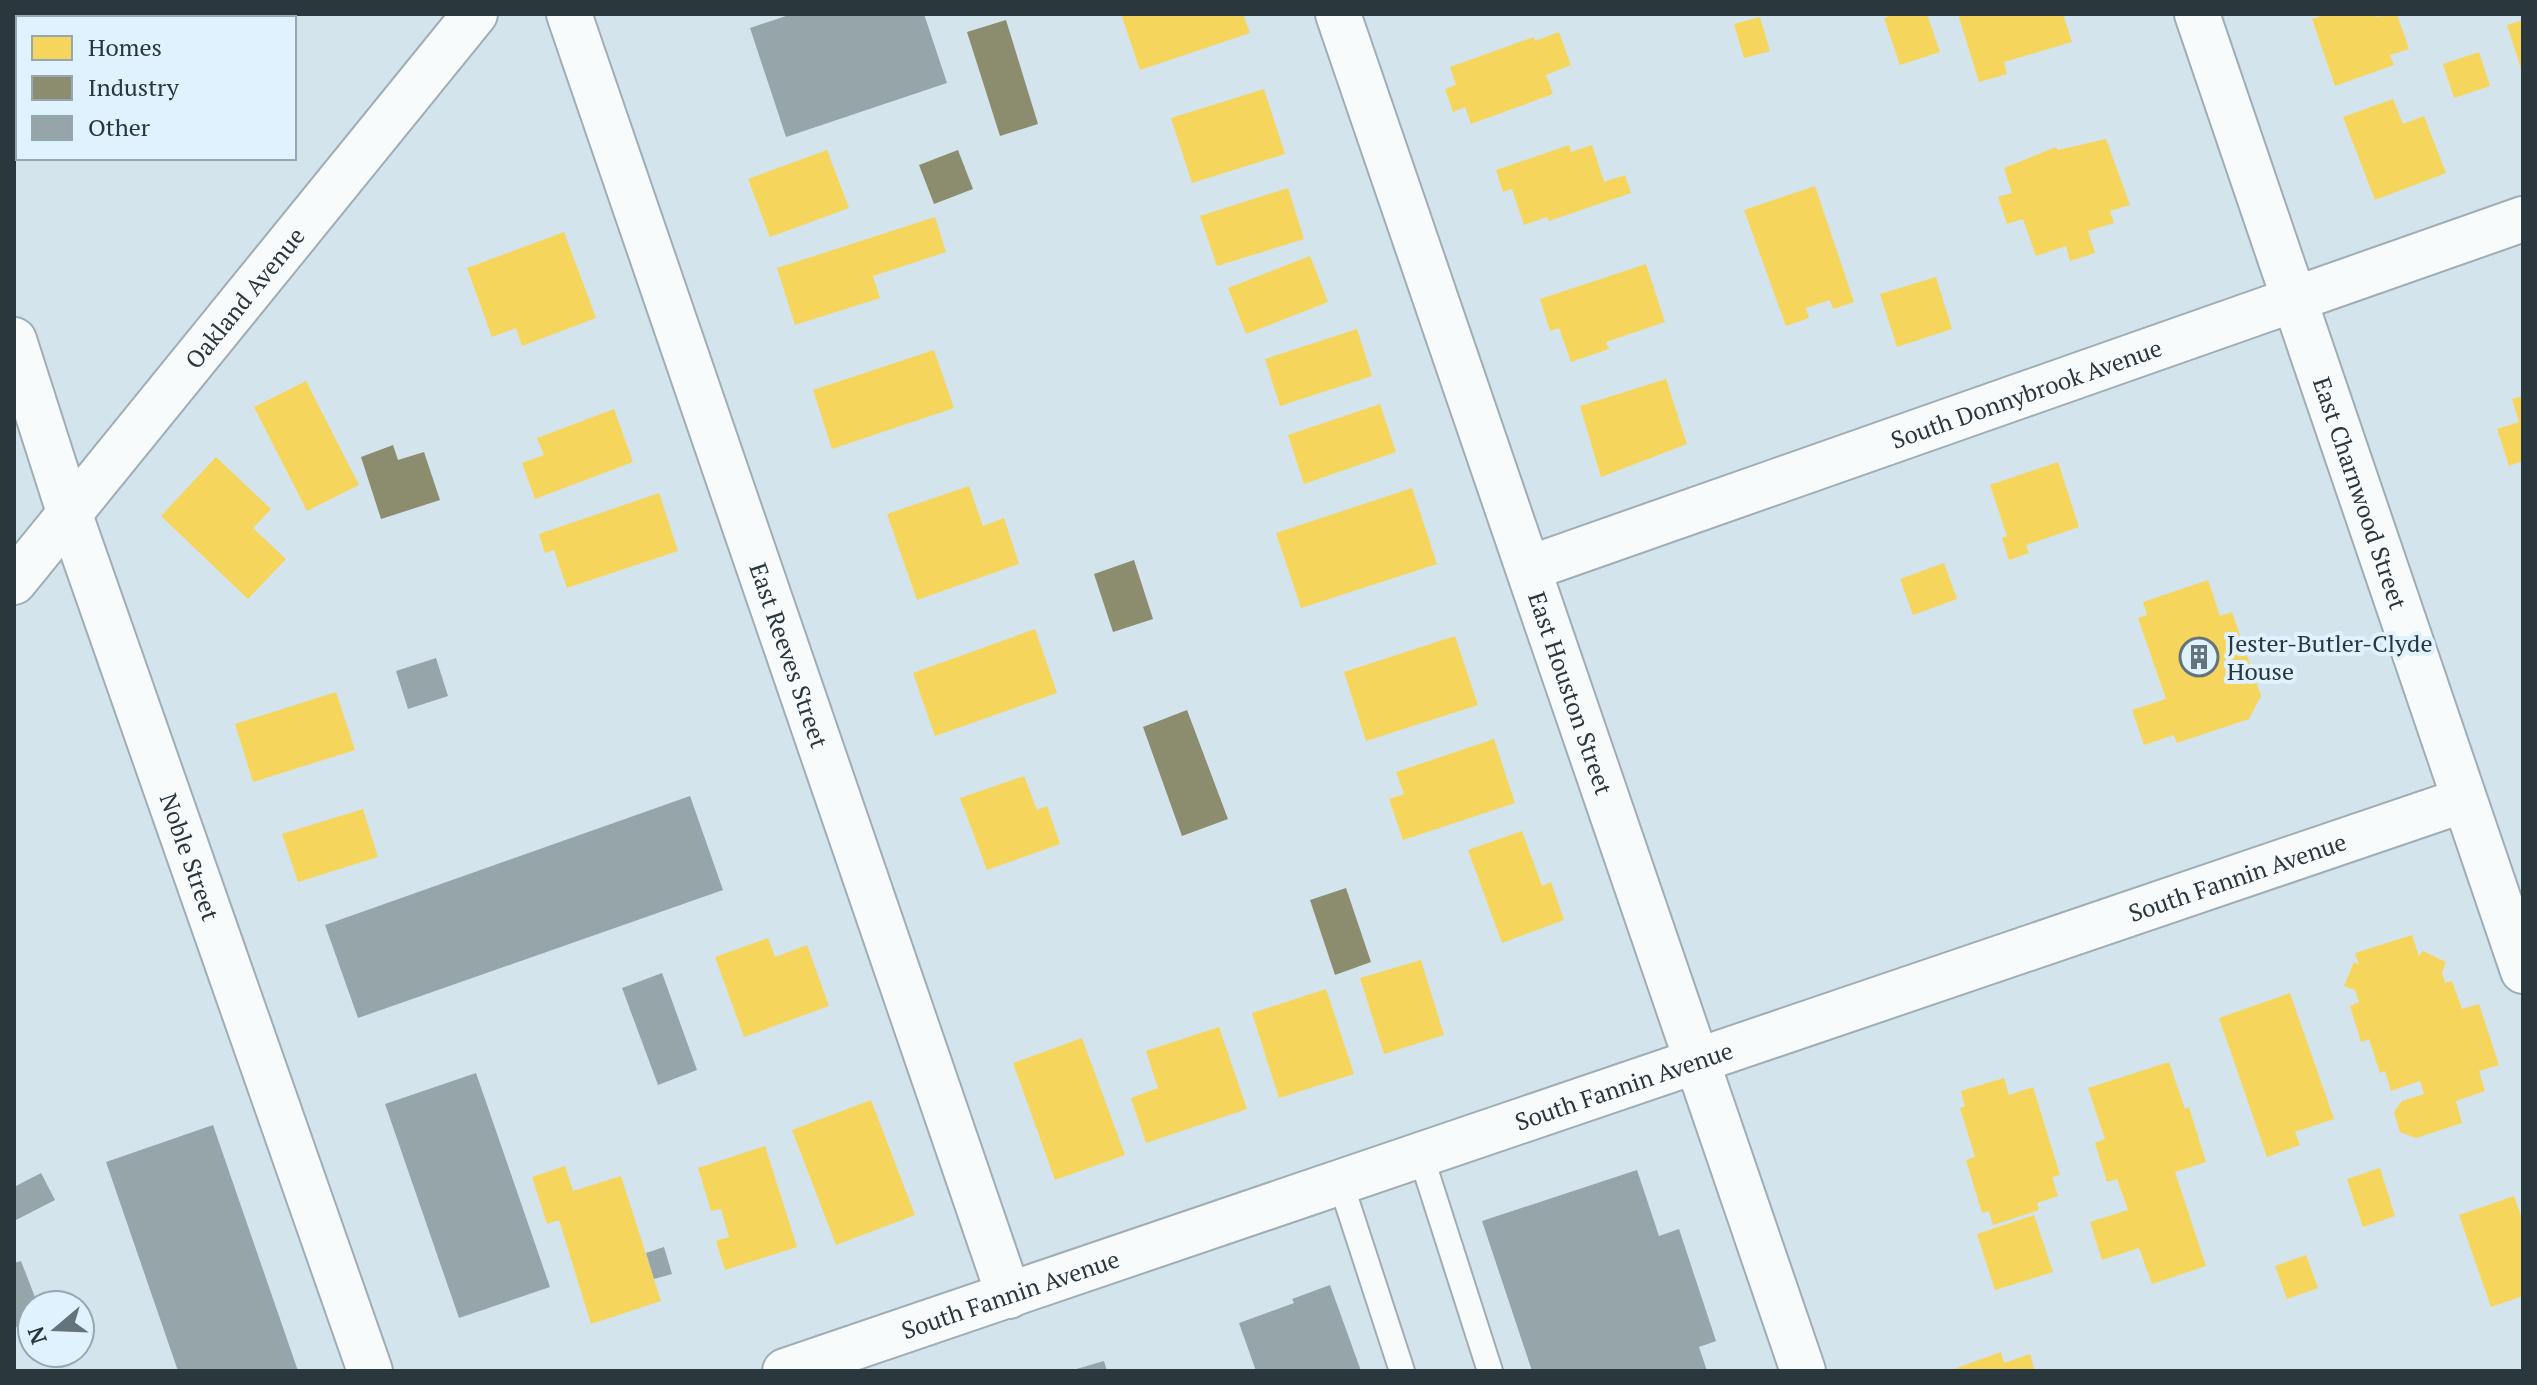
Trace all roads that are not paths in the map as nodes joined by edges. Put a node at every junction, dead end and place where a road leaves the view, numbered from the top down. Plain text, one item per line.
1 (475, 14) edge
2 (569, 14) edge
3 (1338, 14) edge
4 (2197, 14) edge
5 (2523, 219) edge
6 (2293, 299) junction
7 (14, 340) edge
8 (69, 512) junction
9 (1530, 568) junction
10 (14, 582) edge
11 (2464, 800) junction
12 (2523, 971) edge
13 (1697, 1060) junction
14 (1421, 1156) junction
15 (1340, 1181) junction
16 (1009, 1296) junction
17 (370, 1371) edge
18 (785, 1371) edge
19 (1402, 1371) edge
20 (1490, 1371) edge
21 (1803, 1371) edge

1 - 8 street, Oakland Avenue
2 - 16 street, East Reeves Street
3 - 9 street, East Houston Street
4 - 6 street, East Charnwood Street
5 - 6 street, South Donnybrook Avenue
6 - 9 street, South Donnybrook Avenue
6 - 11 street, East Charnwood Street
7 - 8 street, Noble Street
8 - 10 street, Oakland Avenue
8 - 17 street, Noble Street
9 - 13 street, East Houston Street
11 - 12 street, East Charnwood Street
11 - 13 street, South Fannin Avenue
13 - 14 street, South Fannin Avenue
13 - 21 street, East Houston Street
14 - 15 street, South Fannin Avenue
14 - 20 lane
15 - 16 street, South Fannin Avenue
15 - 19 lane
16 - 18 street, South Fannin Avenue

